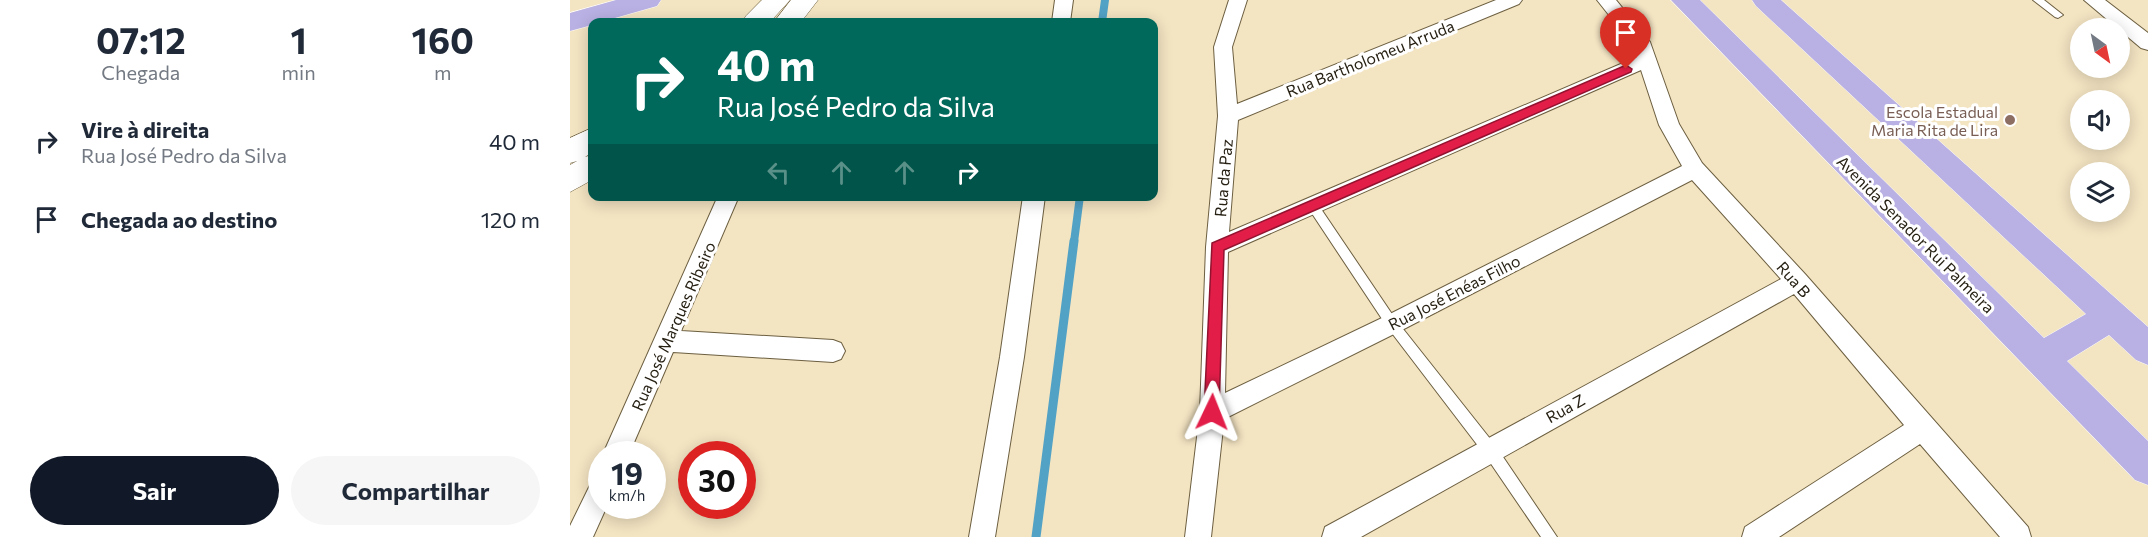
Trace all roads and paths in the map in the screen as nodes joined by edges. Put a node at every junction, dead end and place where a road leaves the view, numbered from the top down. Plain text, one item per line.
1 (586, 0) edge
2 (648, 0) edge
3 (777, 0) edge
4 (805, 0) edge
5 (1064, 0) edge
6 (1254, 0) edge
7 (1513, 0) edge
8 (1605, 0) edge
9 (1684, 0) edge
10 (1766, 0) edge
11 (2038, 0) edge
12 (2094, 0) edge
13 (570, 4) edge
14 (1236, 4) edge
15 (2058, 15) dead end
16 (759, 18) edge
17 (790, 18) edge
18 (1061, 18) edge
19 (570, 22) edge
20 (2148, 43) edge
21 (1647, 60) junction
22 (1227, 116) junction
23 (588, 141) edge
24 (570, 152) edge
25 (588, 169) edge
26 (1695, 169) junction
27 (570, 180) edge
28 (727, 201) edge
29 (1033, 201) edge
30 (1313, 206) junction
31 (1217, 247) junction
32 (1797, 281) junction
33 (2112, 316) junction
34 (1392, 324) junction
35 (668, 341) junction
36 (2148, 349) edge
37 (833, 351) dead end
38 (2040, 359) junction
39 (1212, 412) junction
40 (1922, 428) junction
41 (622, 441) edge
42 (1490, 450) junction
43 (2148, 467) edge
44 (588, 518) edge
45 (579, 537) edge
46 (982, 537) edge
47 (1198, 537) edge
48 (1335, 537) edge
49 (1550, 537) edge
50 (1755, 537) edge
51 (2018, 537) edge

1 - 13 main road
2 - 19 main road
3 - 16 main road
4 - 17 main road
5 - 18 street
6 - 14 street
7 - 22 street, Rua Bartholomeu Arruda
8 - 21 street, Rua B
9 - 38 main road, Avenida Senador Rui Palmeira
10 - 33 main road
11 - 15 lane
12 - 20 street
14 - 22 street, Rua da Paz
21 - 26 street, Rua B
21 - 30 street
22 - 31 street, Rua da Paz
23 - 24 main road
25 - 27 main road
26 - 32 street, Rua B
26 - 34 street, Rua José Enéas Filho
28 - 35 street, Rua José Marques Ribeiro
29 - 46 street
30 - 31 street
30 - 34 lane
31 - 39 street, Rua da Paz
32 - 40 street, Rua B
32 - 42 street, Rua Z
33 - 36 main road
33 - 38 main road
34 - 39 street, Rua José Enéas Filho
34 - 42 lane
35 - 37 street
35 - 41 street, Rua José Marques Ribeiro
38 - 43 main road, Avenida Senador Rui Palmeira
39 - 47 street, Rua da Paz
40 - 50 street
40 - 51 street, Rua B
42 - 48 street, Rua Z
42 - 49 lane
44 - 45 street

